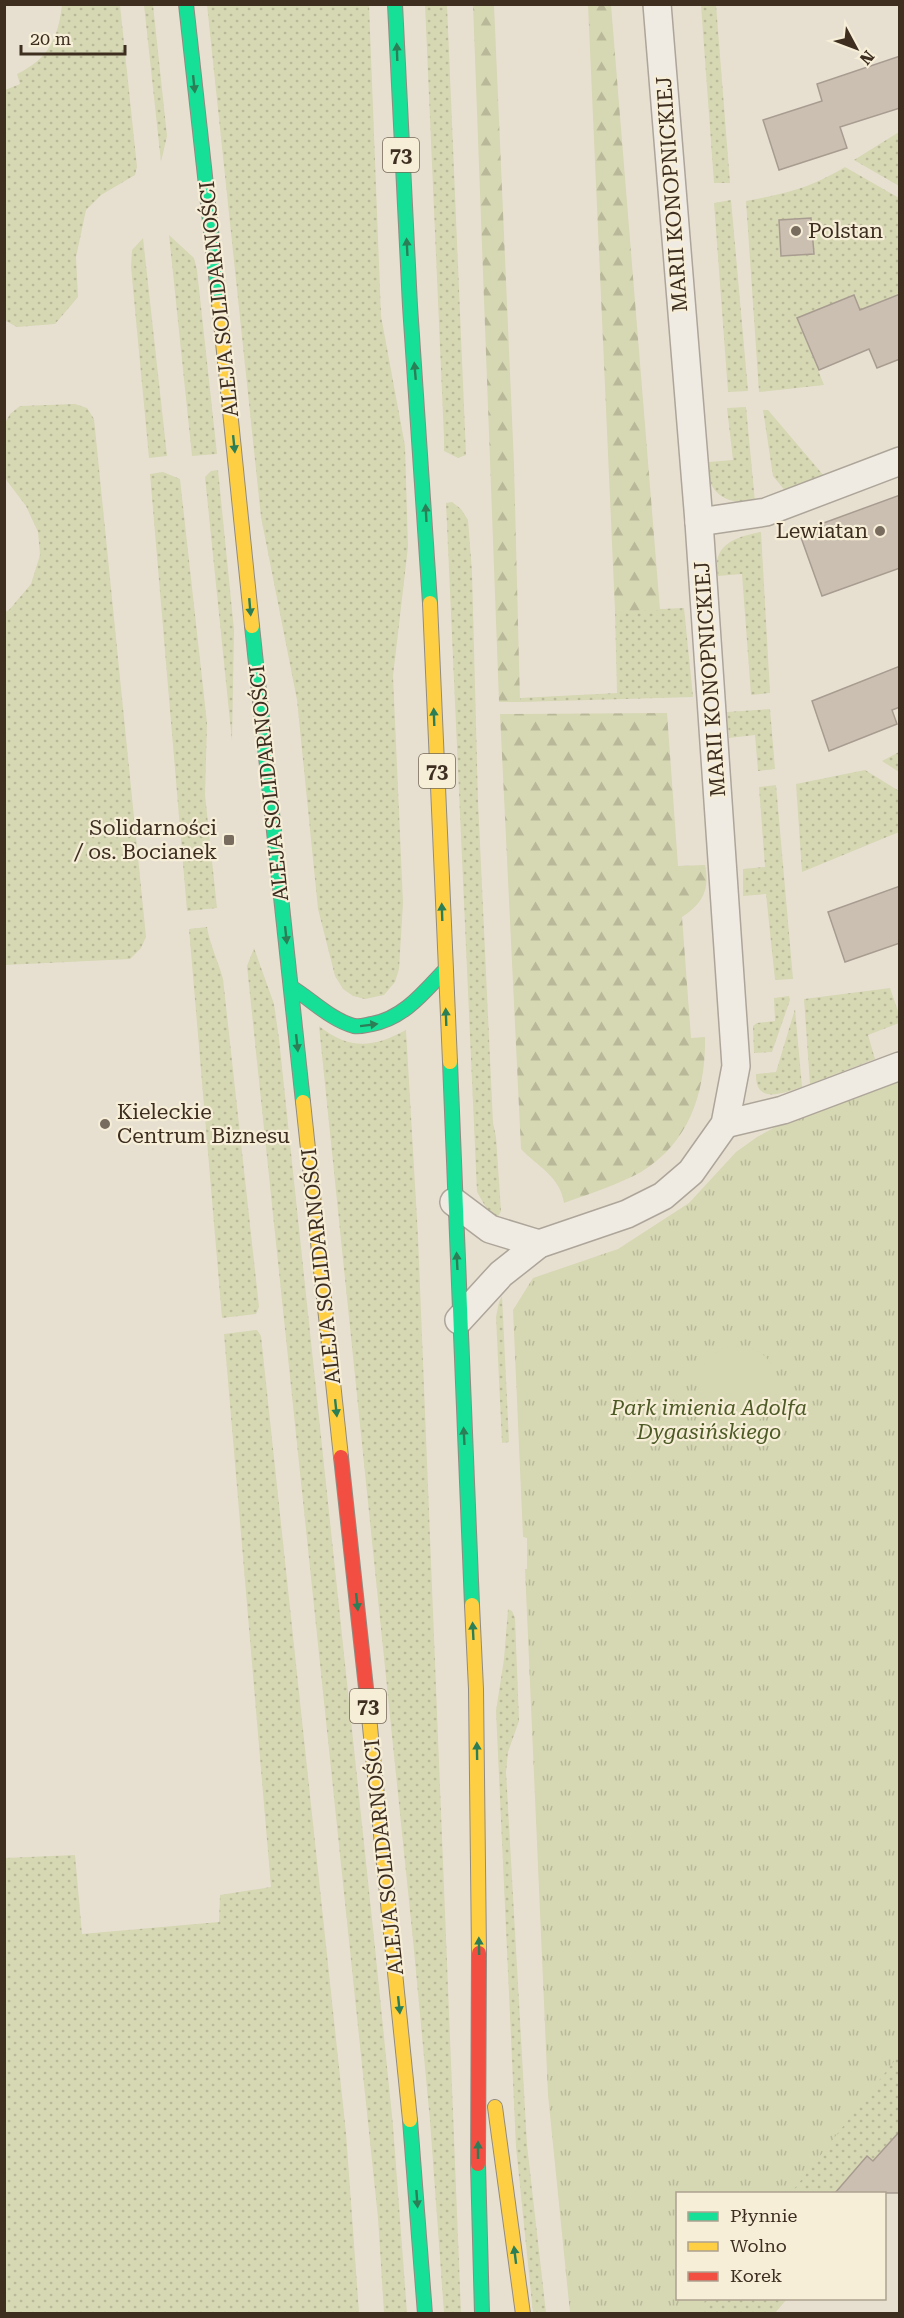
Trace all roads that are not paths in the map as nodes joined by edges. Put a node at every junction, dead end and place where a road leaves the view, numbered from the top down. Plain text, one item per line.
1 (186, 4) edge
2 (395, 4) edge
3 (657, 4) edge
4 (900, 461) edge
5 (699, 522) junction
6 (445, 970) junction
7 (291, 987) junction
8 (900, 1066) edge
9 (725, 1124) junction
10 (454, 1202) junction
11 (539, 1244) junction
12 (459, 1320) junction
13 (480, 2005) junction
14 (425, 2313) edge
15 (482, 2313) edge
16 (522, 2313) edge

1 -> 7 main road, ALEJA SOLIDARNOŚCI / 73
6 -> 2 main road, 73
3 - 5 street, MARII KONOPNICKIEJ
4 - 5 street
5 - 9 street, MARII KONOPNICKIEJ
7 -> 6 main road
10 -> 6 main road, 73
7 -> 14 main road, ALEJA SOLIDARNOŚCI / 73
8 - 9 street
9 - 11 street, MARII KONOPNICKIEJ
10 - 11 street
12 -> 10 main road, 73
11 - 12 street, MARII KONOPNICKIEJ
13 -> 12 main road, 73
15 -> 13 main road, 73
16 -> 13 main road

